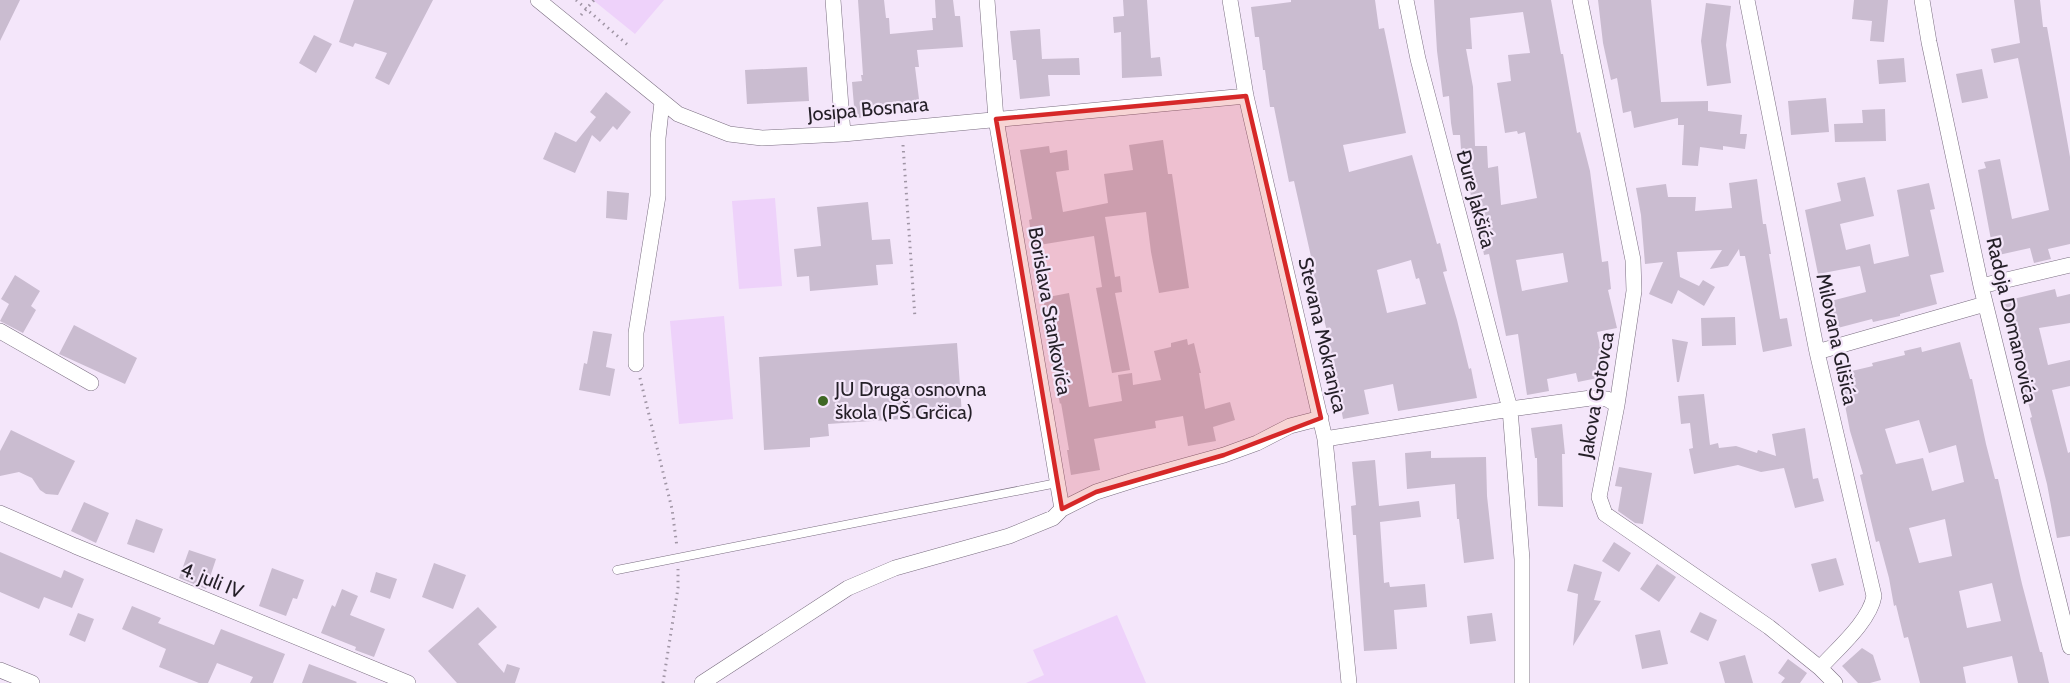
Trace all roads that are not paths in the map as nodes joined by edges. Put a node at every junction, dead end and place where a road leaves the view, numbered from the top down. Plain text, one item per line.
1 (538, 0) edge
2 (833, 0) edge
3 (987, 0) edge
4 (1230, 0) edge
5 (1406, 0) edge
6 (1580, 0) edge
7 (1747, 0) edge
8 (1922, 0) edge
9 (1246, 96) junction
10 (662, 102) junction
11 (996, 118) junction
12 (843, 134) junction
13 (2070, 265) edge
14 (1981, 286) junction
15 (1985, 304) junction
16 (0, 331) edge
17 (1817, 352) junction
18 (636, 364) road end
19 (91, 383) dead end
20 (1617, 405) junction
21 (1510, 409) junction
22 (1322, 418) junction
23 (1325, 439) junction
24 (1057, 483) junction
25 (1062, 509) junction
26 (0, 513) edge
27 (617, 570) dead end
28 (2070, 647) edge
29 (1820, 668) junction
30 (0, 670) edge
31 (32, 683) edge
32 (408, 683) edge
33 (702, 683) edge
34 (1348, 683) edge
35 (1522, 683) edge
36 (1835, 683) edge

1 - 10 street, Josipa Bosnara
2 - 12 street
3 - 11 street, Borislava Stankovića
4 - 9 street, Stevana Mokranjca
5 - 21 street, Đure Jakšića
6 - 20 street, Jakova Gotovca
7 - 17 street, Milovana Glišića
8 - 14 street, Radoja Domanovića
9 - 11 street, Josipa Bosnara
9 - 22 street, Stevana Mokranjca
10 - 12 street, Josipa Bosnara
10 - 18 street
11 - 12 street, Josipa Bosnara
11 - 24 street, Borislava Stankovića
13 - 14 street
14 - 15 street, Radoja Domanovića
15 - 17 street
15 - 28 street, Radoja Domanovića
16 - 19 street
17 - 29 street, Milovana Glišića
20 - 21 street
20 - 29 street, Jakova Gotovca
21 - 23 street
21 - 35 street, Đure Jakšića
22 - 23 street, Stevana Mokranjca
22 - 25 street
23 - 34 street, Stevana Mokranjca
24 - 25 street, Borislava Stankovića
24 - 27 lane
25 - 33 street
26 - 32 street, 4. juli IV
29 - 36 street, Jakova Gotovca
30 - 31 street

